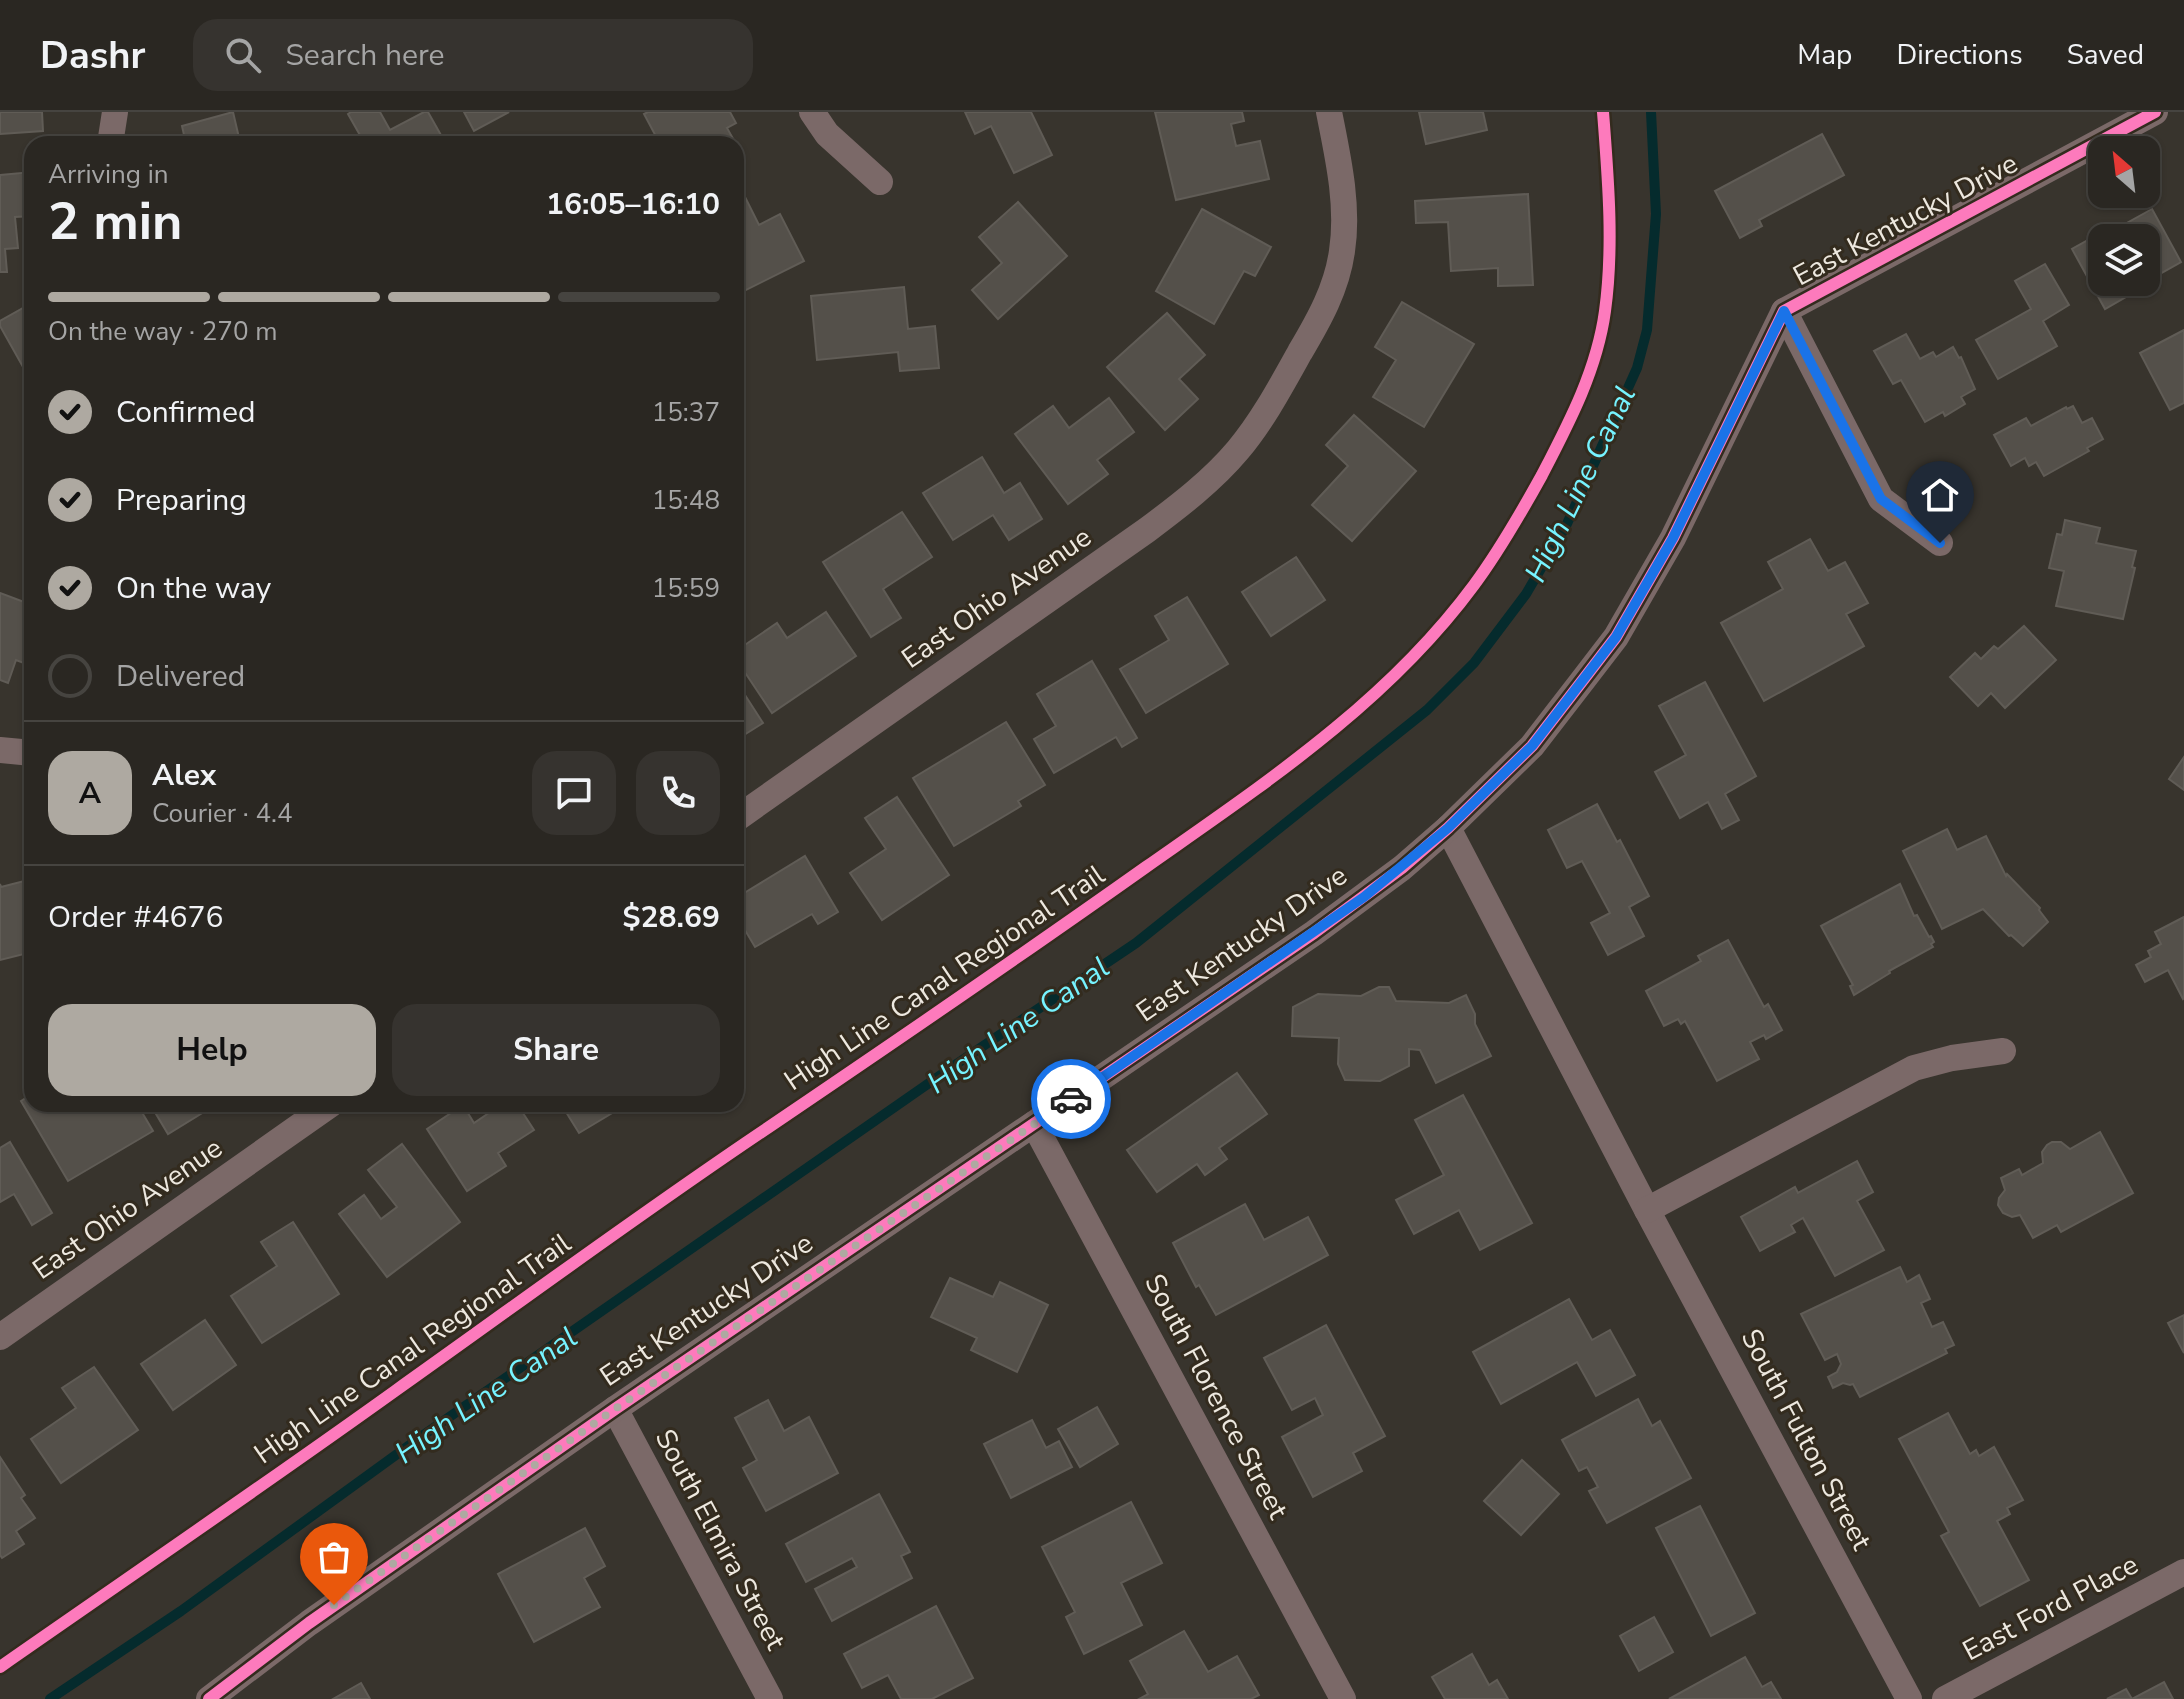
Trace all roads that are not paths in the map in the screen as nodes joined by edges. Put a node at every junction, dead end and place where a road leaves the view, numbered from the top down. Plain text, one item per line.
1 (115, 112) edge
2 (812, 112) edge
3 (1329, 112) edge
4 (2155, 112) edge
5 (111, 136) edge
6 (880, 182) dead end
7 (1784, 311) junction
8 (1940, 543) dead end
9 (0, 750) edge
10 (24, 752) edge
11 (744, 813) edge
12 (1448, 828) junction
13 (2003, 1051) dead end
14 (320, 1112) edge
15 (1034, 1124) junction
16 (1647, 1210) junction
17 (0, 1337) edge
18 (615, 1409) junction
19 (2184, 1572) edge
20 (209, 1699) edge
21 (770, 1699) edge
22 (1343, 1699) edge
23 (1909, 1699) edge
24 (1945, 1699) edge

1 - 5 street
2 - 6 street
3 - 11 street, East Ohio Avenue
4 - 7 street, East Kentucky Drive
7 - 8 street
7 - 12 street, East Kentucky Drive
9 - 10 street
12 - 15 street, East Kentucky Drive
12 - 16 street, South Fulton Street
13 - 16 street
14 - 17 street, East Ohio Avenue
15 - 18 street, East Kentucky Drive
15 - 22 street, South Florence Street
16 - 23 street, South Fulton Street
18 - 20 street, East Kentucky Drive
18 - 21 street, South Elmira Street
19 - 24 street, East Ford Place

